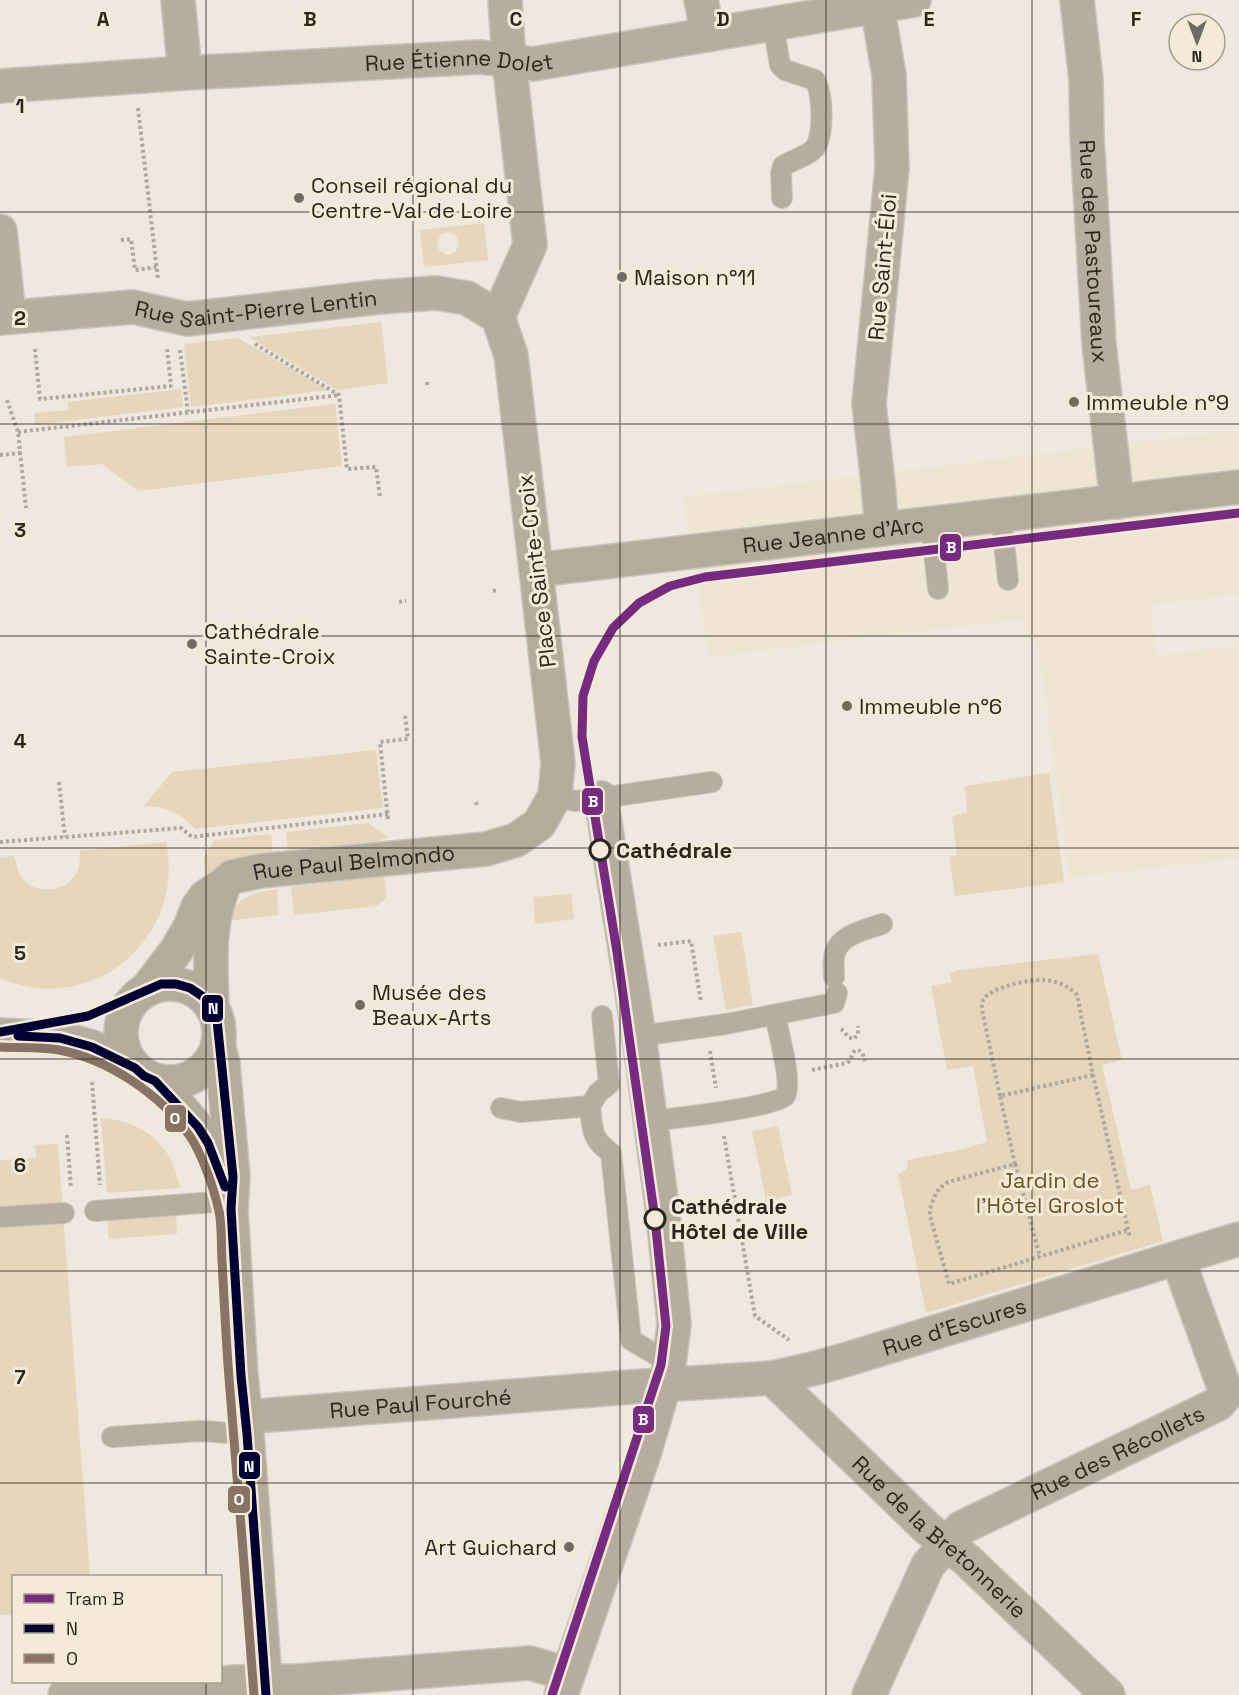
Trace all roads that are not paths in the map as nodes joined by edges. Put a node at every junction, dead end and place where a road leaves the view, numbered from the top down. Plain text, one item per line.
1 (178, 0) edge
2 (505, 0) edge
3 (701, 0) edge
4 (914, 0) edge
5 (1077, 0) edge
6 (877, 5) junction
7 (773, 25) junction
8 (708, 36) junction
9 (510, 60) junction
10 (185, 73) junction
11 (0, 86) edge
12 (782, 198) dead end
13 (0, 231) edge
14 (498, 317) junction
15 (4, 318) edge
16 (1239, 487) edge
17 (1117, 501) junction
18 (1001, 515) junction
19 (931, 523) junction
20 (882, 529) junction
21 (536, 570) junction
22 (1008, 580) dead end
23 (938, 589) dead end
24 (712, 782) dead end
25 (555, 796) junction
26 (601, 798) junction
27 (486, 849) joint
28 (223, 885) junction
29 (882, 924) dead end
30 (147, 989) junction
31 (212, 1007) junction
32 (775, 1015) junction
33 (602, 1016) dead end
34 (0, 1035) edge
35 (639, 1036) junction
36 (219, 1047) junction
37 (145, 1074) junction
38 (590, 1106) junction
39 (501, 1108) dead end
40 (650, 1121) junction
41 (231, 1209) junction
42 (98, 1210) road end
43 (64, 1213) dead end
44 (0, 1217) edge
45 (1239, 1239) edge
46 (1178, 1259) junction
47 (666, 1378) junction
48 (772, 1378) junction
49 (246, 1425) junction
50 (112, 1437) dead end
51 (946, 1544) junction
52 (565, 1684) edge
53 (265, 1688) edge
54 (65, 1695) edge
55 (869, 1695) edge
56 (1108, 1695) edge

1 - 10 street
2 - 9 street
3 - 8 street
4 - 6 street, Rue Étienne Dolet
5 - 17 street, Rue des Pastoureaux
6 - 7 street, Rue Étienne Dolet
6 - 20 street, Rue Saint-Éloi
7 - 8 street, Rue Étienne Dolet
7 - 12 lane
8 - 9 street, Rue Étienne Dolet
9 - 10 street, Rue Étienne Dolet
9 - 14 street
10 - 11 street, Rue Étienne Dolet
13 - 15 street
14 - 15 street, Rue Saint-Pierre Lentin
14 - 21 street, Place Sainte-Croix
16 - 17 street, Rue Jeanne d'Arc
17 - 18 street, Rue Jeanne d'Arc
18 - 19 street, Rue Jeanne d'Arc
18 - 22 lane
19 - 20 street, Rue Jeanne d'Arc
19 - 23 lane
20 - 21 street, Rue Jeanne d'Arc
21 - 25 street, Place Sainte-Croix
24 - 26 lane
25 - 26 lane
25 - 27 street, Place Sainte-Croix
26 - 35 street
27 - 28 street, Rue Paul Belmondo
28 - 30 street, Rue Paul Belmondo
28 - 31 street, Rue Paul Belmondo
29 - 32 lane
30 - 31 street
30 - 37 street
31 - 36 street
32 - 35 lane
32 - 40 lane
33 - 38 lane
34 - 37 street
35 - 40 street
36 - 37 street
36 - 41 street
37 - 41 street
38 - 39 lane
38 - 47 lane
40 - 47 street
41 - 42 lane
41 - 49 street
43 - 44 lane
45 - 46 street, Rue d'Escures
46 - 48 street, Rue d'Escures
46 - 51 street, Rue des Récollets
47 - 48 street, Rue d'Escures
47 - 49 street, Rue Paul Fourché
47 - 52 street
48 - 51 street, Rue de la Bretonnerie
49 - 50 lane
49 - 53 street
51 - 55 street
51 - 56 street, Rue de la Bretonnerie
52 - 53 street
53 - 54 street

